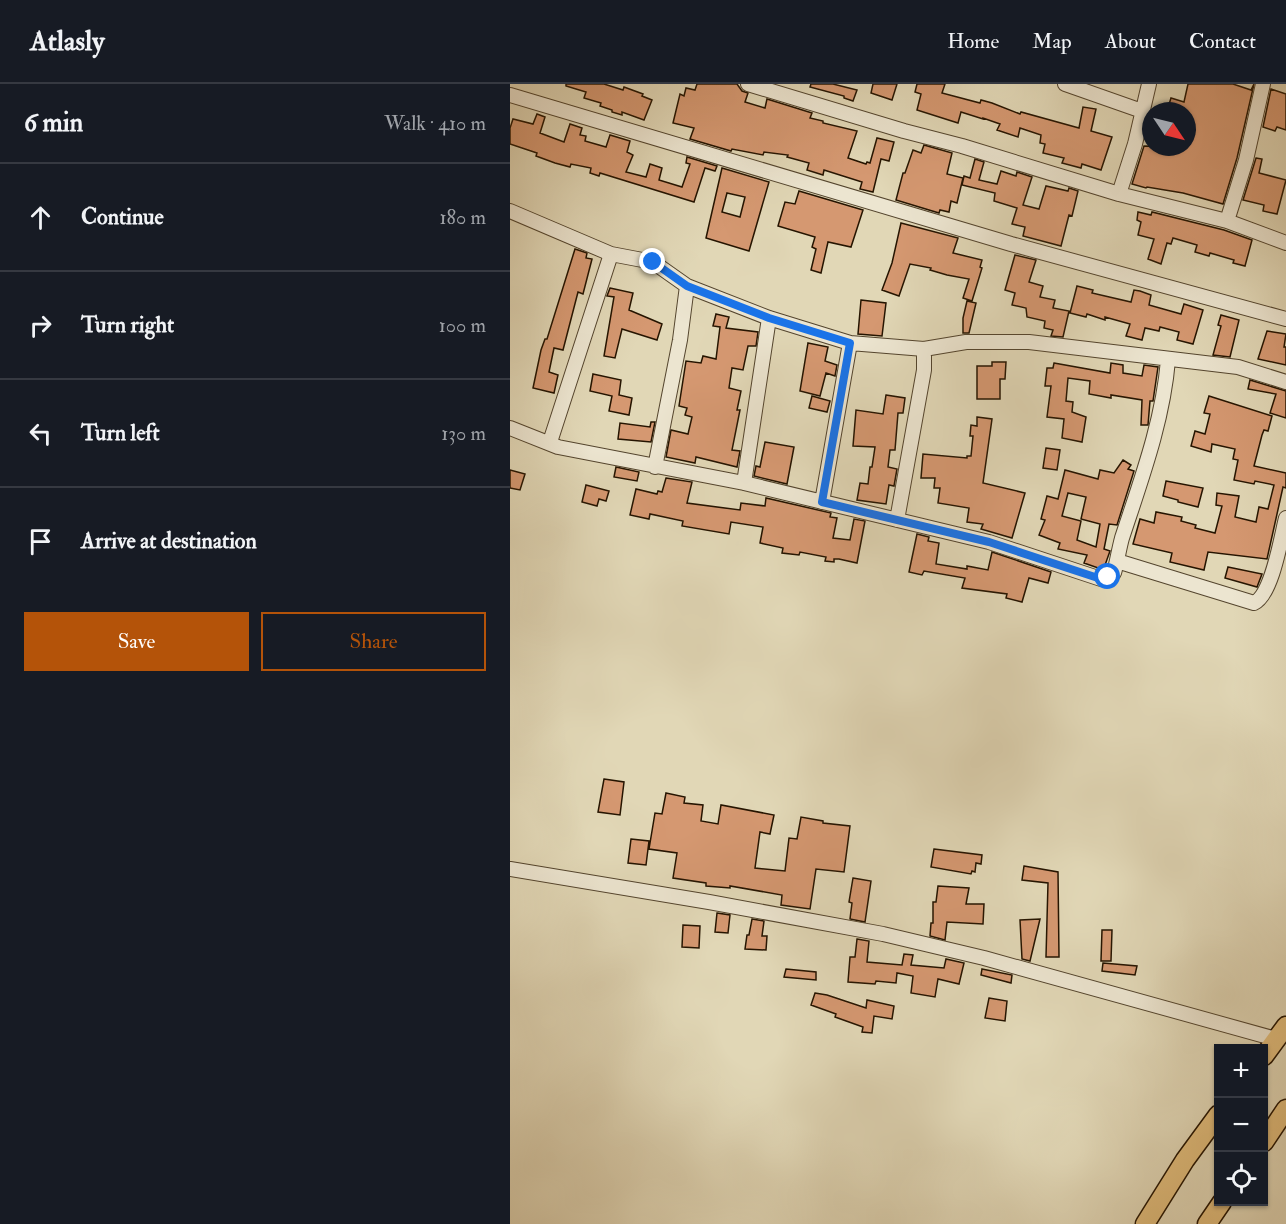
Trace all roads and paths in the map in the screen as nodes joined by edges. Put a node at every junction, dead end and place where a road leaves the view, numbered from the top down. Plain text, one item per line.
1 (748, 84) edge
2 (1065, 84) edge
3 (1149, 84) edge
4 (1263, 84) edge
5 (510, 95) edge
6 (1144, 102) edge
7 (1142, 111) joint
8 (1119, 194) junction
9 (510, 211) edge
10 (1227, 221) junction
11 (1286, 243) edge
12 (611, 254) junction
13 (687, 286) junction
14 (769, 318) junction
15 (1286, 319) edge
16 (850, 343) junction
17 (924, 349) junction
18 (1168, 360) junction
19 (1286, 382) edge
20 (510, 428) edge
21 (550, 442) junction
22 (656, 466) junction
23 (744, 483) junction
24 (822, 502) junction
25 (1286, 518) edge
26 (897, 520) junction
27 (1117, 561) junction
28 (510, 869) edge
29 (1281, 1032) edge
30 (1268, 1049) edge
31 (1286, 1109) edge
32 (1214, 1120) edge
33 (1268, 1135) edge
34 (1219, 1206) edge
35 (1145, 1224) edge
36 (1207, 1224) edge

1 - 8 street
2 - 7 street
3 - 6 street
4 - 10 street
5 - 15 street
7 - 8 street
8 - 10 street
9 - 12 street
10 - 11 street
12 - 13 street
12 - 21 street
13 - 14 street
13 - 22 street
14 - 16 street
14 - 23 street
16 - 17 street
16 - 24 street
17 - 18 street
17 - 26 street
18 - 19 street
18 - 27 street
20 - 21 street
21 - 22 street
22 - 23 street
23 - 24 street
24 - 26 street
25 - 27 street
26 - 27 street
28 - 29 street
29 - 30 main road
31 - 33 main road
32 - 35 main road
34 - 36 main road

